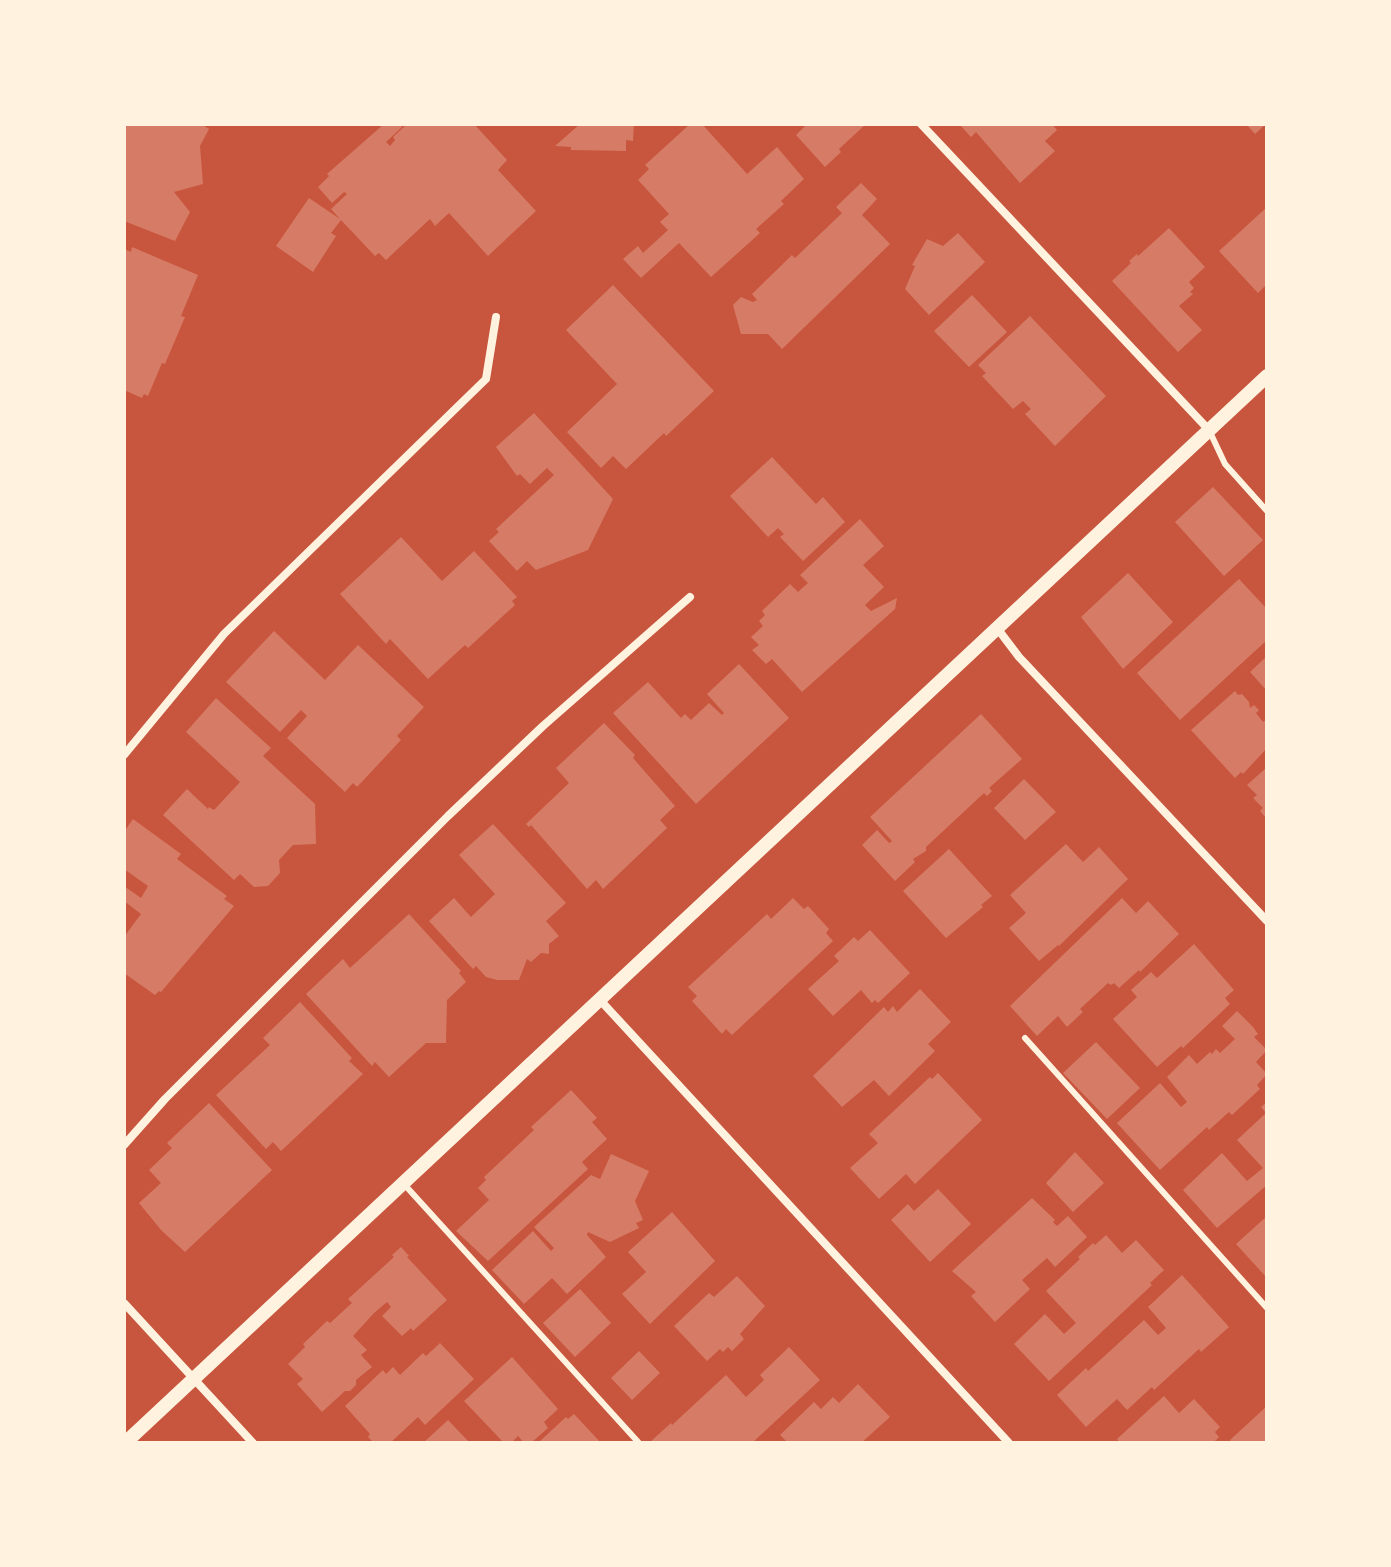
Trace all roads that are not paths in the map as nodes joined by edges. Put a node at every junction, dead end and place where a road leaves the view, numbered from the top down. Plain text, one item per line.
1 (921, 124) edge
2 (496, 317) dead end
3 (1267, 376) edge
4 (1209, 430) junction
5 (1267, 511) edge
6 (690, 597) dead end
7 (997, 628) junction
8 (124, 755) edge
9 (1267, 921) edge
10 (600, 1000) junction
11 (1025, 1038) dead end
12 (124, 1145) edge
13 (403, 1183) junction
14 (124, 1303) edge
15 (1267, 1308) edge
16 (194, 1378) junction
17 (125, 1443) edge
18 (253, 1443) edge
19 (639, 1443) edge
20 (1009, 1443) edge

1 - 4 street
2 - 8 street
3 - 4 street
4 - 5 lane
4 - 7 street
6 - 12 street
7 - 9 street
7 - 10 street
10 - 13 street
10 - 20 street
11 - 15 lane
13 - 16 street
13 - 19 lane
14 - 16 street
16 - 17 street
16 - 18 street

